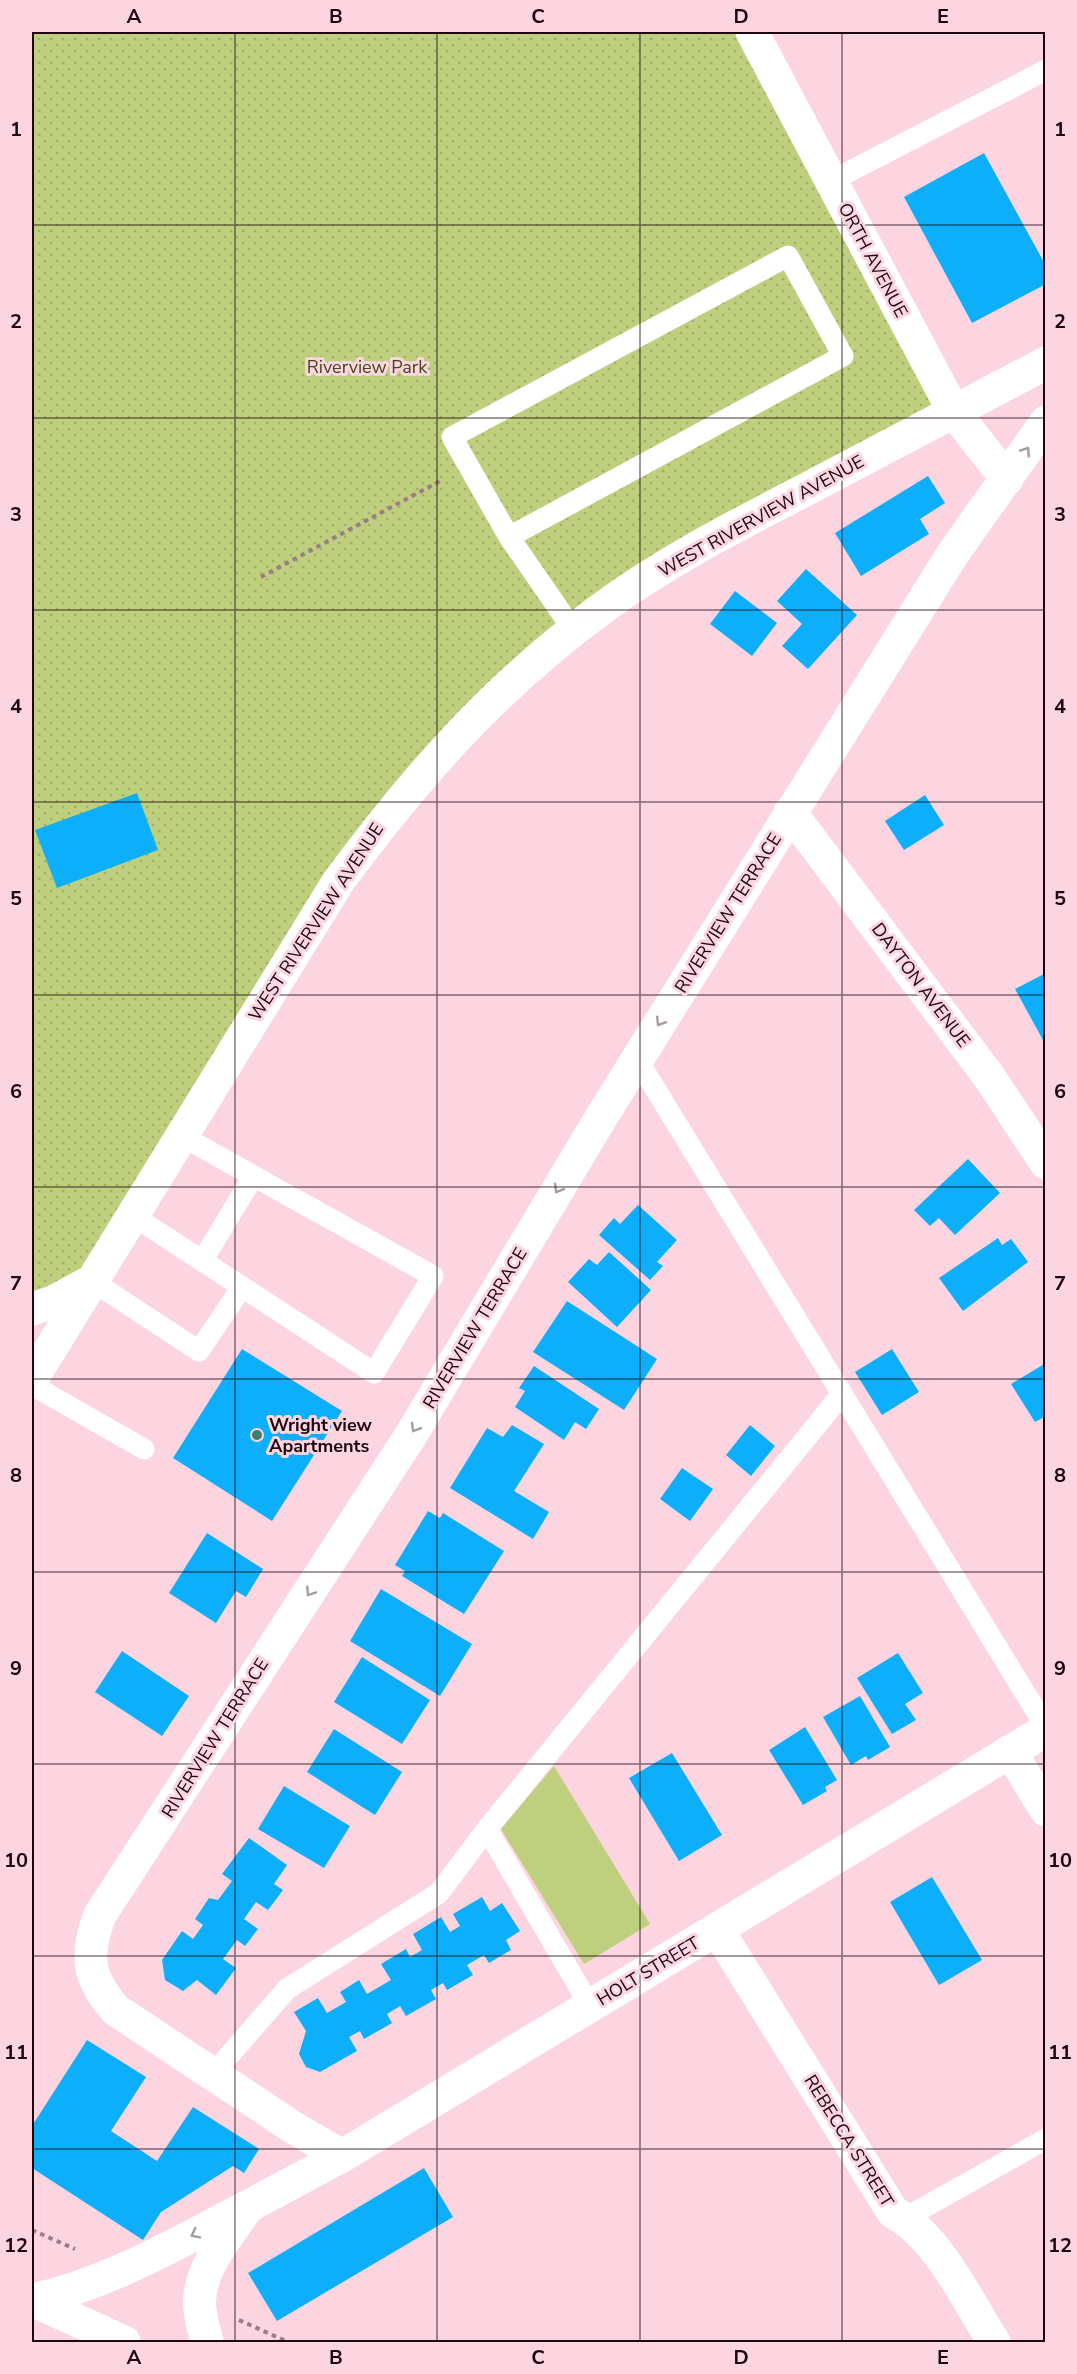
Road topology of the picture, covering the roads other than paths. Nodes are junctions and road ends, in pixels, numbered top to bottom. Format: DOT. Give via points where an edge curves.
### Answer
graph roads {
  1 [pos="752,32"];
  2 [pos="1046,70"];
  3 [pos="831,182"];
  4 [pos="1046,363"];
  5 [pos="954,412"];
  6 [pos="1046,423"];
  7 [pos="1007,479"];
  8 [pos="509,537"];
  9 [pos="574,631"];
  10 [pos="790,812"];
  11 [pos="637,1059"];
  12 [pos="180,1136"];
  13 [pos="1046,1163"];
  14 [pos="253,1177"];
  15 [pos="132,1215"];
  16 [pos="202,1261"];
  17 [pos="92,1281"];
  18 [pos="242,1287"];
  19 [pos="32,1309"];
  20 [pos="32,1379"];
  21 [pos="32,1385"];
  22 [pos="842,1394"];
  23 [pos="144,1449"];
  24 [pos="1046,1729"];
  25 [pos="1010,1751"];
  26 [pos="1046,1810"];
  27 [pos="487,1829"];
  28 [pos="717,1929"];
  29 [pos="590,2006"];
  30 [pos="213,2074"];
  31 [pos="1046,2139"];
  32 [pos="342,2156"];
  33 [pos="247,2207"];
  34 [pos="905,2218"];
  35 [pos="32,2300"];
  36 [pos="124,2343"];
  37 [pos="207,2343"];
  38 [pos="994,2343"];
  1 -- 3 [label="street, ORTH AVENUE"];
  2 -- 3 [label="lane"];
  3 -- 5 [label="street, ORTH AVENUE"];
  4 -- 5 [label="street, WEST RIVERVIEW AVENUE"];
  5 -- 7 [label="street, ORTH AVENUE"];
  5 -- 9 [label="street, WEST RIVERVIEW AVENUE" via="695,548 602,608"];
  7 -- 6 [label="street, RIVERVIEW TERRACE, one-way"];
  7 -- 10 [label="street, RIVERVIEW TERRACE" via="952,555"];
  8 -- 8 [label="lane" via="452,437 788,256 843,356"];
  8 -- 9 [label="lane"];
  9 -- 12 [label="street, WEST RIVERVIEW AVENUE" via="465,726 389,813 338,882"];
  10 -- 11 [label="street, RIVERVIEW TERRACE, one-way"];
  10 -- 13 [label="street, DAYTON AVENUE" via="990,1078"];
  11 -- 22 [label="lane"];
  11 -- 30 [label="street, RIVERVIEW TERRACE, one-way" via="411,1435 100,1915 90,1940 91,1969 102,1994 116,2010"];
  12 -- 14 [label="lane"];
  12 -- 15 [label="street, WEST RIVERVIEW AVENUE"];
  14 -- 16 [label="lane"];
  14 -- 18 [label="lane" via="433,1276 374,1373"];
  15 -- 16 [label="lane"];
  15 -- 17 [label="street, WEST RIVERVIEW AVENUE"];
  16 -- 18 [label="lane"];
  17 -- 18 [label="lane" via="200,1351"];
  17 -- 19 [label="street"];
  17 -- 20 [label="street, WEST RIVERVIEW AVENUE"];
  21 -- 23 [label="lane"];
  22 -- 24 [label="lane"];
  22 -- 27 [label="lane"];
  24 -- 25 [label="street, HOLT STREET"];
  25 -- 26 [label="street"];
  25 -- 28 [label="street, HOLT STREET"];
  27 -- 29 [label="lane"];
  27 -- 30 [label="lane" via="439,1893 287,1989"];
  28 -- 29 [label="street, HOLT STREET"];
  28 -- 34 [label="street, REBECCA STREET" via="893,2212"];
  29 -- 32 [label="street, HOLT STREET"];
  30 -- 32 [label="street, RIVERVIEW TERRACE"];
  31 -- 34 [label="lane"];
  32 -- 33 [label="street, HOLT STREET"];
  33 -- 35 [label="street, HOLT STREET, one-way" via="112,2276 73,2291"];
  33 -- 37 [label="street" via="202,2283 199,2308"];
  34 -- 38 [label="street, REBECCA STREET" via="929,2240"];
  35 -- 36 [label="street"];
}
